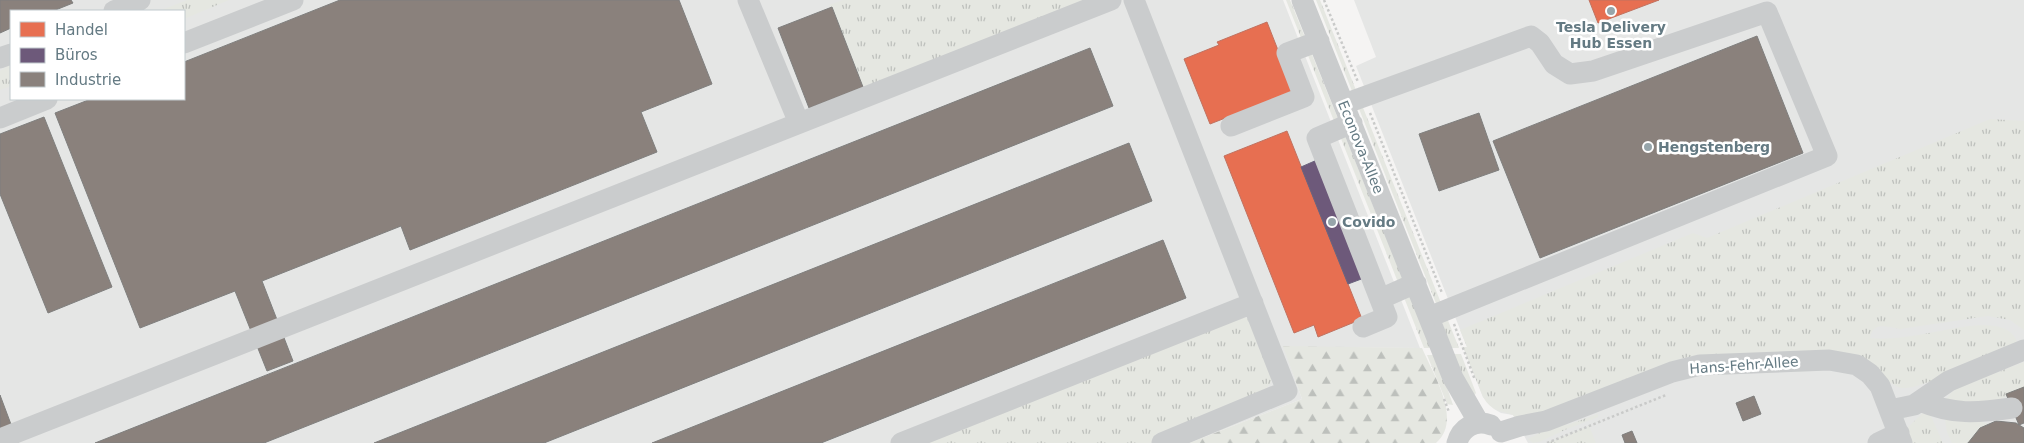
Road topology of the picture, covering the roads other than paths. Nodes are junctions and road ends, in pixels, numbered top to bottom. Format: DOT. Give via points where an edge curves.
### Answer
graph roads {
  1 [pos="140,0"];
  2 [pos="293,0"];
  3 [pos="748,0"];
  4 [pos="1111,0"];
  5 [pos="1134,0"];
  6 [pos="1302,0"];
  7 [pos="116,10"];
  8 [pos="1319,41"];
  9 [pos="185,43"];
  10 [pos="45,100"];
  11 [pos="1353,108"];
  12 [pos="0,118"];
  13 [pos="799,122"];
  14 [pos="1231,126"];
  15 [pos="1416,283"];
  16 [pos="1380,299"];
  17 [pos="1253,303"];
  18 [pos="1439,313"];
  19 [pos="1363,327"];
  20 [pos="2024,350"];
  21 [pos="1920,401"];
  22 [pos="2012,408"];
  23 [pos="1890,410"];
  24 [pos="1467,431"];
  25 [pos="1901,438"];
  26 [pos="0,439"];
  27 [pos="1506,439"];
  28 [pos="901,443"];
  29 [pos="1162,443"];
  30 [pos="1878,443"];
  1 -- 7 [label="street"];
  2 -- 9 [label="street"];
  3 -- 13 [label="street"];
  4 -- 13 [label="street"];
  5 -- 17 [label="street"];
  6 -- 8 [label="street, Econova-Allee"];
  8 -- 11 [label="street, Econova-Allee"];
  8 -- 14 [label="street" via="1286,53 1304,97"];
  10 -- 12 [label="street"];
  11 -- 15 [label="street, Econova-Allee"];
  11 -- 16 [label="street" via="1317,138"];
  11 -- 18 [label="street" via="1531,36 1554,64 1570,74 1593,71 1767,12 1827,156"];
  13 -- 26 [label="street"];
  15 -- 16 [label="street"];
  15 -- 18 [label="street, Econova-Allee"];
  16 -- 19 [label="street" via="1387,318"];
  17 -- 28 [label="street"];
  17 -- 29 [label="street" via="1287,391"];
  18 -- 24 [label="street, Econova-Allee"];
  20 -- 21 [label="street" via="1949,381"];
  21 -- 22 [label="street" via="1945,411"];
  21 -- 23 [label="street"];
  23 -- 25 [label="street, Hans-Fehr-Allee"];
  23 -- 27 [label="street, Hans-Fehr-Allee" via="1880,386 1870,374 1843,361 1700,365 1672,372 1546,421 1525,437"];
  24 -- 27 [label="street" via="1494,426"];
  25 -- 30 [label="street"];
}
